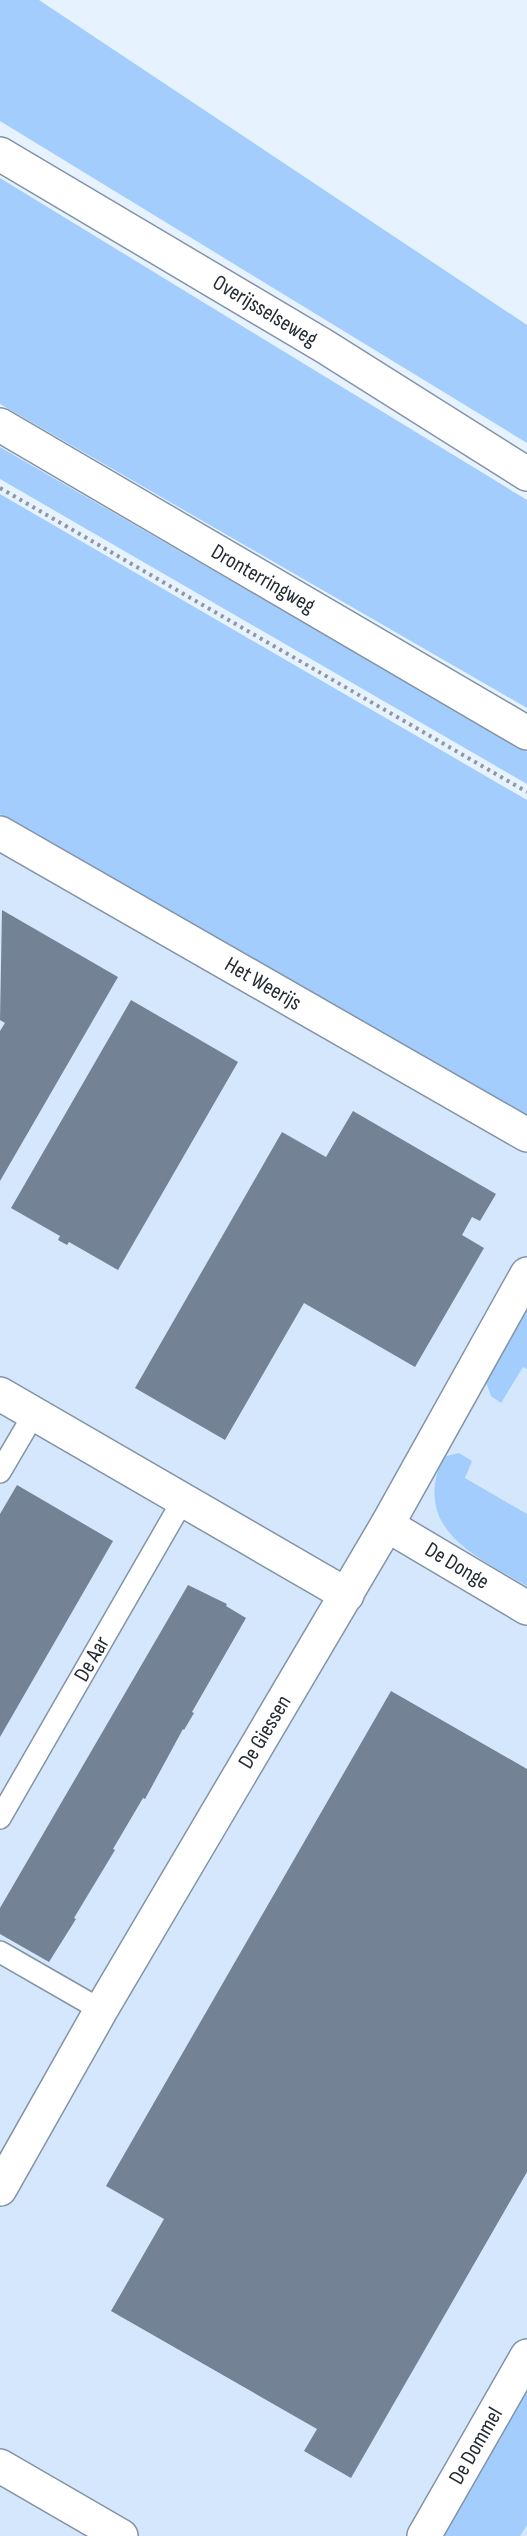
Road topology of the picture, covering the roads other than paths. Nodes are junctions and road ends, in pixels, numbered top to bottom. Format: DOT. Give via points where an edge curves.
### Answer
graph roads {
  1 [pos="0,154"];
  2 [pos="0,425"];
  3 [pos="527,474"];
  4 [pos="527,733"];
  5 [pos="0,833"];
  6 [pos="527,1135"];
  7 [pos="527,1275"];
  8 [pos="0,1394"];
  9 [pos="33,1414"];
  10 [pos="0,1472"];
  11 [pos="183,1500"];
  12 [pos="387,1525"];
  13 [pos="347,1595"];
  14 [pos="527,1608"];
  15 [pos="0,1818"];
  16 [pos="0,1952"];
  17 [pos="100,2010"];
  18 [pos="0,2189"];
  19 [pos="527,2356"];
  20 [pos="4,2477"];
  21 [pos="121,2536"];
  22 [pos="424,2536"];
  1 -- 3 [label="main road, Overijsselseweg" via="324,346"];
  2 -- 4 [label="main road, Dronterringweg"];
  5 -- 6 [label="main road, Het Weerijs"];
  7 -- 12 [label="main road, De Giessen"];
  8 -- 9 [label="main road"];
  9 -- 10 [label="lane"];
  9 -- 11 [label="main road"];
  11 -- 13 [label="main road"];
  11 -- 15 [label="lane, De Aar"];
  12 -- 13 [label="main road, De Giessen"];
  12 -- 14 [label="main road, De Donge"];
  13 -- 17 [label="main road, De Giessen"];
  16 -- 17 [label="lane"];
  17 -- 18 [label="main road, De Giessen"];
  19 -- 22 [label="main road, De Dommel"];
  20 -- 21 [label="main road"];
}
